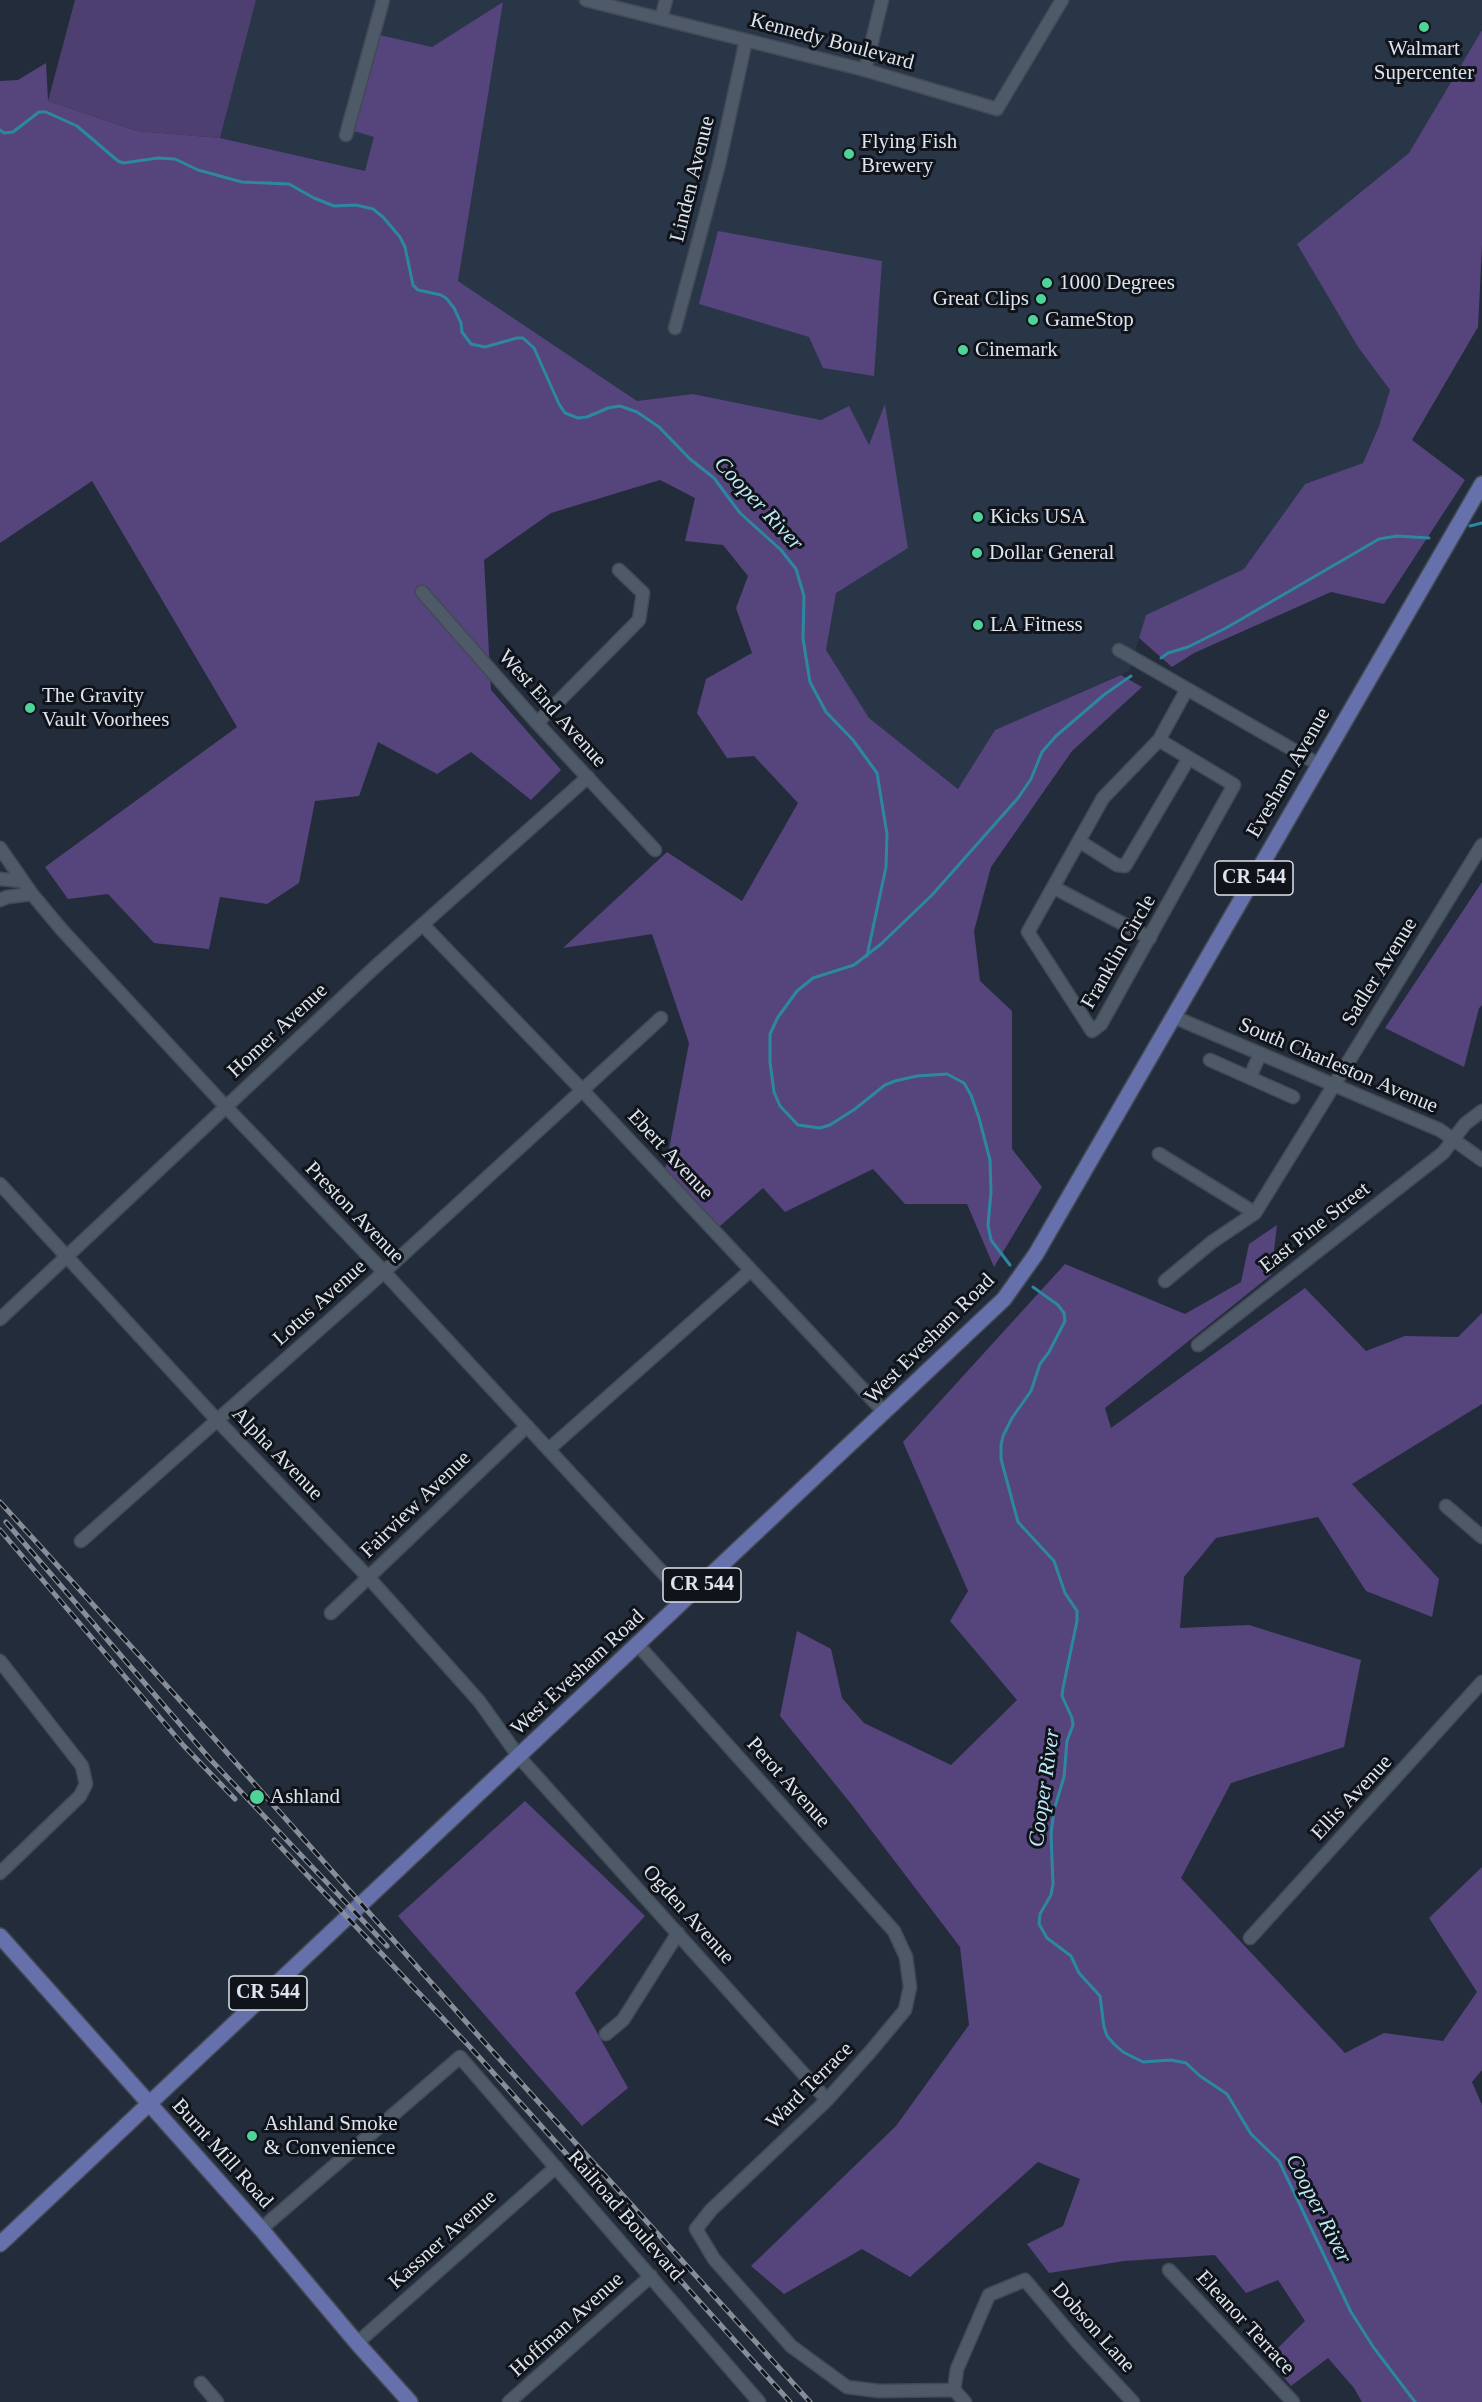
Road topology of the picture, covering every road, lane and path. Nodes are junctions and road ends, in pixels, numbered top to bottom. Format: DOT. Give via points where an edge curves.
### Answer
graph roads {
  1 [pos="383,0"];
  2 [pos="585,0"];
  3 [pos="666,0"];
  4 [pos="882,0"];
  5 [pos="1062,0"];
  6 [pos="661,19"];
  7 [pos="746,40"];
  8 [pos="865,70"];
  9 [pos="346,135"];
  10 [pos="675,328"];
  11 [pos="1480,487"];
  12 [pos="619,570"];
  13 [pos="422,592"];
  14 [pos="1119,650"];
  15 [pos="1187,689"];
  16 [pos="537,723"];
  17 [pos="1159,740"];
  18 [pos="1189,758"];
  19 [pos="1318,764"];
  20 [pos="588,777"];
  21 [pos="1079,841"];
  22 [pos="1482,845"];
  23 [pos="0,848"];
  24 [pos="655,850"];
  25 [pos="0,879"];
  26 [pos="22,881"];
  27 [pos="1053,887"];
  28 [pos="32,894"];
  29 [pos="0,900"];
  30 [pos="423,926"];
  31 [pos="1150,938"];
  32 [pos="1174,1017"];
  33 [pos="661,1018"];
  34 [pos="1260,1054"];
  35 [pos="1210,1059"];
  36 [pos="1250,1077"];
  37 [pos="1333,1085"];
  38 [pos="583,1091"];
  39 [pos="1293,1097"];
  40 [pos="226,1107"];
  41 [pos="1482,1111"];
  42 [pos="1454,1139"];
  43 [pos="1159,1154"];
  44 [pos="1482,1160"];
  45 [pos="0,1184"];
  46 [pos="1255,1213"];
  47 [pos="67,1258"];
  48 [pos="1028,1265"];
  49 [pos="751,1270"];
  50 [pos="384,1272"];
  51 [pos="1165,1281"];
  52 [pos="0,1319"];
  53 [pos="1198,1345"];
  54 [pos="885,1413"];
  55 [pos="217,1420"];
  56 [pos="527,1426"];
  57 [pos="549,1449"];
  58 [pos="1446,1506"];
  59 [pos="1482,1537"];
  60 [pos="81,1542"];
  61 [pos="369,1578"];
  62 [pos="687,1599"];
  63 [pos="332,1613"];
  64 [pos="638,1645"];
  65 [pos="0,1661"];
  66 [pos="1482,1682"];
  67 [pos="519,1757"];
  68 [pos="0,1873"];
  69 [pos="678,1934"];
  70 [pos="0,1936"];
  71 [pos="1250,1938"];
  72 [pos="903,1950"];
  73 [pos="606,2034"];
  74 [pos="827,2100"];
  75 [pos="149,2105"];
  76 [pos="556,2167"];
  77 [pos="261,2229"];
  78 [pos="0,2244"];
  79 [pos="1169,2270"];
  80 [pos="651,2276"];
  81 [pos="357,2343"];
  82 [pos="201,2383"];
  83 [pos="954,2390"];
  84 [pos="217,2402"];
  85 [pos="410,2402"];
  86 [pos="509,2402"];
  87 [pos="759,2402"];
  88 [pos="965,2402"];
  89 [pos="1133,2402"];
  90 [pos="1293,2402"];
  1 -- 9 [label="street"];
  2 -- 6 [label="street, Kennedy Boulevard"];
  3 -- 6 [label="street"];
  4 -- 8 [label="street"];
  5 -- 8 [label="street, Kennedy Boulevard" via="997,109"];
  6 -- 7 [label="street, Kennedy Boulevard"];
  7 -- 8 [label="street, Kennedy Boulevard"];
  7 -- 10 [label="street, Linden Avenue" via="719,164"];
  11 -- 19 [label="main road, Evesham Avenue / CR 544"];
  12 -- 16 [label="street" via="643,592 639,620"];
  13 -- 16 [label="street, West End Avenue"];
  14 -- 15 [label="street"];
  15 -- 17 [label="street, Franklin Circle"];
  15 -- 19 [label="street"];
  16 -- 20 [label="street, West End Avenue"];
  17 -- 18 [label="street, Franklin Circle"];
  17 -- 21 [label="street, Franklin Circle" via="1103,798"];
  18 -- 21 [label="street" via="1125,866"];
  18 -- 31 [label="street, Franklin Circle" via="1234,785"];
  19 -- 32 [label="main road, Evesham Avenue / CR 544"];
  20 -- 24 [label="street, West End Avenue"];
  20 -- 30 [label="street, Homer Avenue"];
  21 -- 27 [label="street, Franklin Circle"];
  22 -- 37 [label="street, Sadler Avenue"];
  23 -- 26 [label="street, Preston Avenue"];
  25 -- 26 [label="street"];
  26 -- 28 [label="street, Preston Avenue"];
  27 -- 31 [label="street"];
  27 -- 31 [label="street, Franklin Circle" via="1028,932 1092,1031 1101,1024"];
  28 -- 29 [label="street"];
  28 -- 40 [label="street, Preston Avenue"];
  30 -- 38 [label="street, Ebert Avenue"];
  30 -- 40 [label="street, Homer Avenue"];
  32 -- 34 [label="street, South Charleston Avenue"];
  32 -- 48 [label="main road, Evesham Avenue / CR 544"];
  33 -- 38 [label="street, Lotus Avenue"];
  34 -- 36 [label="street"];
  34 -- 37 [label="street, South Charleston Avenue"];
  35 -- 36 [label="street"];
  36 -- 39 [label="street"];
  37 -- 42 [label="street, South Charleston Avenue"];
  37 -- 46 [label="street, Sadler Avenue"];
  38 -- 49 [label="street, Ebert Avenue"];
  38 -- 50 [label="street, Lotus Avenue"];
  40 -- 47 [label="street, Homer Avenue"];
  40 -- 50 [label="street, Preston Avenue"];
  41 -- 42 [label="street, East Pine Street"];
  42 -- 44 [label="street, South Charleston Avenue"];
  42 -- 53 [label="street, East Pine Street" via="1443,1153"];
  43 -- 46 [label="street"];
  45 -- 47 [label="street, Alpha Avenue"];
  46 -- 51 [label="street"];
  47 -- 52 [label="street, Homer Avenue"];
  47 -- 55 [label="street, Alpha Avenue"];
  48 -- 54 [label="main road, West Evesham Road / CR 544" via="1004,1299"];
  49 -- 54 [label="street, Ebert Avenue"];
  49 -- 57 [label="street"];
  50 -- 55 [label="street, Lotus Avenue"];
  50 -- 56 [label="street, Preston Avenue"];
  54 -- 62 [label="main road, West Evesham Road / CR 544"];
  55 -- 60 [label="street, Lotus Avenue"];
  55 -- 61 [label="street, Alpha Avenue"];
  56 -- 57 [label="street, Preston Avenue"];
  56 -- 61 [label="street, Fairview Avenue"];
  57 -- 62 [label="street, Preston Avenue"];
  58 -- 59 [label="street"];
  61 -- 63 [label="street, Fairview Avenue"];
  61 -- 67 [label="street, Alpha Avenue" via="479,1701"];
  62 -- 64 [label="main road, West Evesham Road / CR 544"];
  64 -- 67 [label="main road, West Evesham Road / CR 544"];
  64 -- 72 [label="street, Perot Avenue" via="894,1931"];
  65 -- 68 [label="street" via="82,1766 86,1779 80,1796"];
  66 -- 71 [label="street, Ellis Avenue"];
  67 -- 69 [label="street, Ogden Avenue"];
  67 -- 75 [label="main road, West Evesham Road / CR 544"];
  69 -- 73 [label="street" via="623,2020"];
  69 -- 74 [label="street, Ogden Avenue"];
  70 -- 75 [label="main road, Burnt Mill Road"];
  72 -- 74 [label="street, Ward Terrace" via="910,1987 905,2010"];
  74 -- 83 [label="street, Ward Terrace" via="711,2210 696,2229 714,2259 791,2346 847,2387 879,2391"];
  75 -- 77 [label="main road, Burnt Mill Road"];
  75 -- 78 [label="main road, CR 544"];
  76 -- 77 [label="street, Railroad Boulevard" via="460,2057"];
  76 -- 80 [label="street, Railroad Boulevard"];
  76 -- 81 [label="street, Kassner Avenue"];
  77 -- 81 [label="main road, Burnt Mill Road"];
  79 -- 90 [label="street, Eleanor Terrace"];
  80 -- 86 [label="street, Hoffman Avenue"];
  80 -- 87 [label="street, Railroad Boulevard"];
  81 -- 85 [label="main road, Burnt Mill Road"];
  82 -- 84 [label="street"];
  83 -- 88 [label="street"];
  83 -- 89 [label="street, Dobson Lane" via="957,2369 989,2295 1025,2280"];
}
